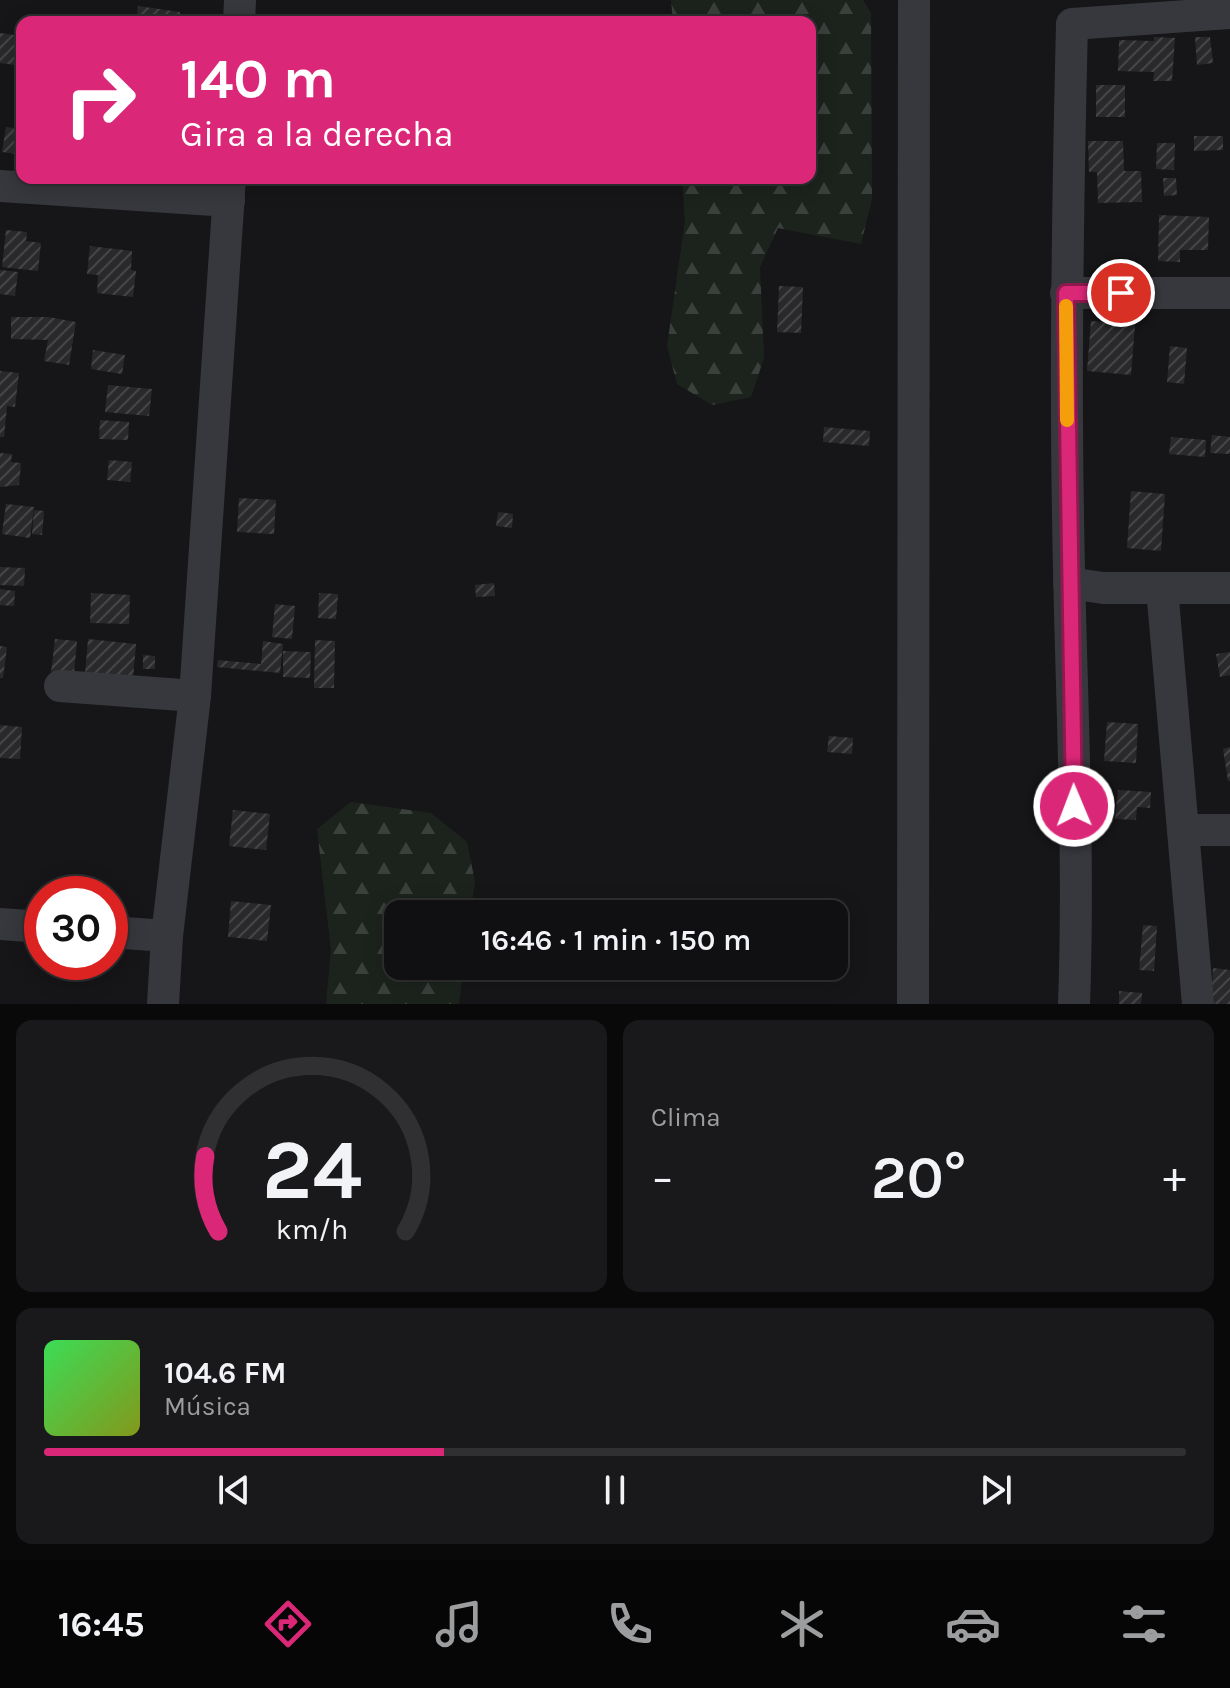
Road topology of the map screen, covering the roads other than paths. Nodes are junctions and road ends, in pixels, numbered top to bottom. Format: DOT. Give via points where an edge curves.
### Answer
graph roads {
  1 [pos="914,0"];
  2 [pos="1071,12"];
  3 [pos="1230,13"];
  4 [pos="0,186"];
  5 [pos="230,189"];
  6 [pos="1066,293"];
  7 [pos="1230,293"];
  8 [pos="1069,583"];
  9 [pos="1162,588"];
  10 [pos="1230,588"];
  11 [pos="60,686"];
  12 [pos="195,696"];
  13 [pos="1183,830"];
  14 [pos="1230,830"];
  15 [pos="0,924"];
  16 [pos="24,926"];
  17 [pos="128,933"];
  18 [pos="167,936"];
  19 [pos="163,1004"];
  20 [pos="913,1004"];
  21 [pos="1074,1004"];
  22 [pos="1198,1004"];
  1 -- 20 [label="street"];
  2 -- 3 [label="street"];
  2 -- 6 [label="street"];
  4 -- 5 [label="street"];
  5 -- 12 [label="street"];
  6 -- 7 [label="street"];
  6 -- 8 [label="street"];
  8 -- 9 [label="street"];
  8 -- 21 [label="street"];
  9 -- 10 [label="street"];
  9 -- 13 [label="street"];
  11 -- 12 [label="street"];
  12 -- 18 [label="street"];
  13 -- 14 [label="street"];
  13 -- 22 [label="street"];
  15 -- 16 [label="street"];
  17 -- 18 [label="street"];
  18 -- 19 [label="street"];
}
